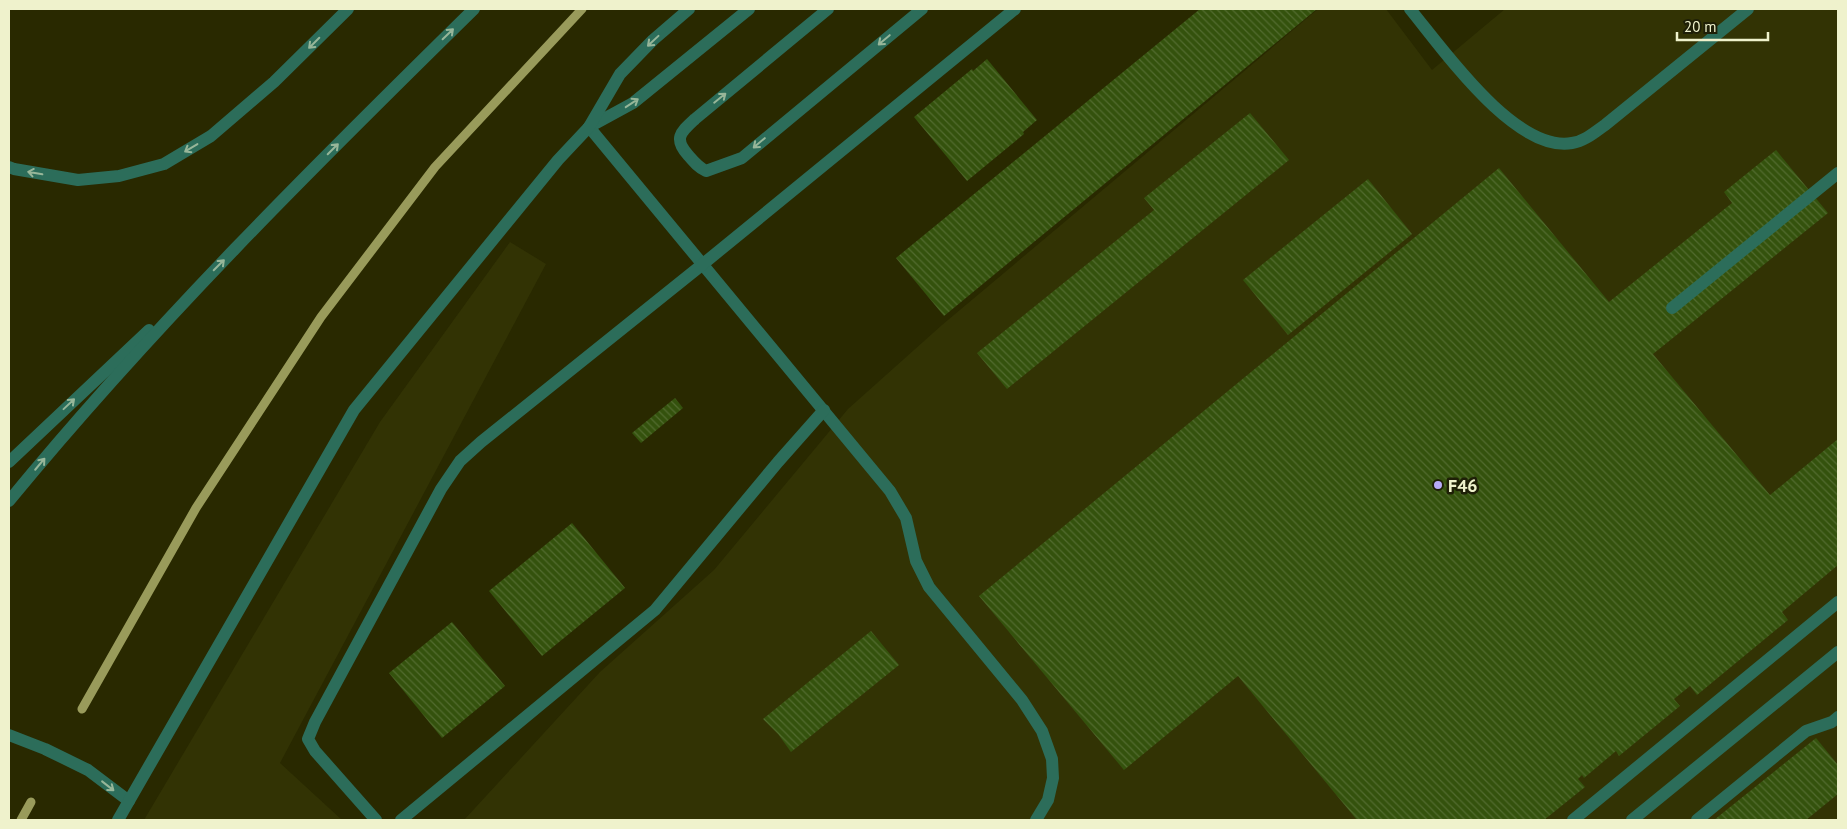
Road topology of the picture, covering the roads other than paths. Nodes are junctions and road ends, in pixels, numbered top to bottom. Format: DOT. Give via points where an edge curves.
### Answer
graph roads {
  1 [pos="348,9"];
  2 [pos="474,9"];
  3 [pos="689,9"];
  4 [pos="749,9"];
  5 [pos="828,9"];
  6 [pos="922,9"];
  7 [pos="1015,9"];
  8 [pos="1410,9"];
  9 [pos="1748,9"];
  10 [pos="589,127"];
  11 [pos="9,167"];
  12 [pos="1838,173"];
  13 [pos="703,264"];
  14 [pos="205,278"];
  15 [pos="1672,308"];
  16 [pos="824,410"];
  17 [pos="9,462"];
  18 [pos="9,501"];
  19 [pos="1838,602"];
  20 [pos="1838,652"];
  21 [pos="1838,717"];
  22 [pos="9,735"];
  23 [pos="129,801"];
  24 [pos="118,820"];
  25 [pos="376,820"];
  26 [pos="402,820"];
  27 [pos="1036,820"];
  28 [pos="1573,820"];
  29 [pos="1632,820"];
  30 [pos="1697,820"];
  1 -- 11 [label="lane, one-way" via="274,82 211,136 164,164 119,176 78,180"];
  14 -- 2 [label="lane, one-way"];
  3 -- 10 [label="lane, one-way" via="652,40 620,74"];
  10 -- 4 [label="lane, one-way" via="633,103"];
  6 -- 5 [label="lane, one-way" via="742,158 706,171 698,168 681,147 682,131"];
  7 -- 13 [label="lane"];
  8 -- 9 [label="lane" via="1498,111 1539,139 1561,144 1583,140 1605,125"];
  10 -- 13 [label="lane"];
  10 -- 23 [label="lane" via="558,160 354,410"];
  12 -- 15 [label="lane"];
  13 -- 16 [label="lane"];
  13 -- 25 [label="lane" via="481,442 460,461 441,489 308,739"];
  17 -- 14 [label="lane, one-way"];
  18 -- 14 [label="lane, one-way"];
  16 -- 26 [label="lane" via="655,610"];
  16 -- 27 [label="lane" via="898,504 906,518 916,561 930,587 1022,700 1042,731 1052,759 1053,778 1048,800"];
  19 -- 28 [label="lane"];
  20 -- 29 [label="lane"];
  21 -- 30 [label="lane" via="1806,731"];
  22 -- 23 [label="lane, one-way" via="88,770"];
  23 -- 24 [label="lane"];
}
